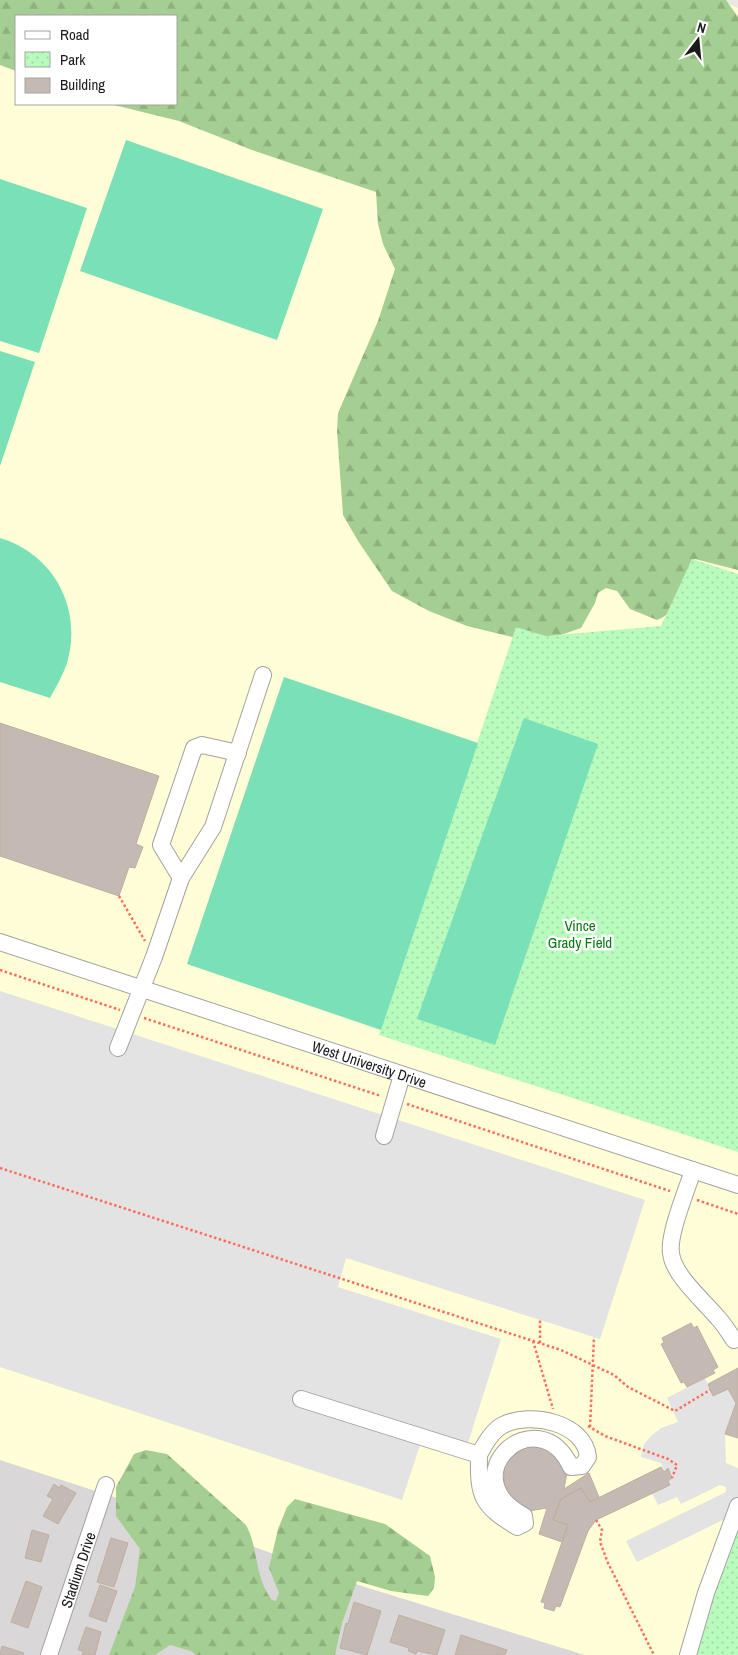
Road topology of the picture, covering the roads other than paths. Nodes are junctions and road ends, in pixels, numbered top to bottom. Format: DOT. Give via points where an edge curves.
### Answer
graph roads {
  1 [pos="263,675"];
  2 [pos="238,753"];
  3 [pos="181,878"];
  4 [pos="0,942"];
  5 [pos="141,990"];
  6 [pos="118,1048"];
  7 [pos="402,1075"];
  8 [pos="384,1136"];
  9 [pos="693,1170"];
  10 [pos="738,1185"];
  11 [pos="736,1335"];
  12 [pos="301,1399"];
  13 [pos="479,1455"];
  14 [pos="106,1485"];
  15 [pos="738,1506"];
  16 [pos="49,1655"];
  17 [pos="688,1655"];
  1 -- 2 [label="street"];
  2 -- 3 [label="street" via="213,827"];
  2 -- 3 [label="street" via="202,745 194,748 161,845"];
  3 -- 5 [label="street"];
  4 -- 5 [label="street, West University Drive"];
  5 -- 6 [label="street"];
  5 -- 7 [label="street, West University Drive"];
  7 -- 8 [label="street"];
  7 -- 9 [label="street, West University Drive"];
  9 -- 10 [label="street, West University Drive"];
  9 -- 11 [label="street" via="670,1253 692,1290"];
  12 -- 13 [label="street"];
  13 -- 13 [label="street" via="483,1498 495,1513 517,1527 525,1523 524,1516 496,1491 495,1466 502,1452 516,1442 531,1438 546,1440 556,1446 571,1467 582,1466 588,1458 587,1448 570,1430 550,1421 531,1418 501,1426"];
  14 -- 16 [label="street, Stadium Drive"];
  15 -- 17 [label="street" via="706,1593"];
}
